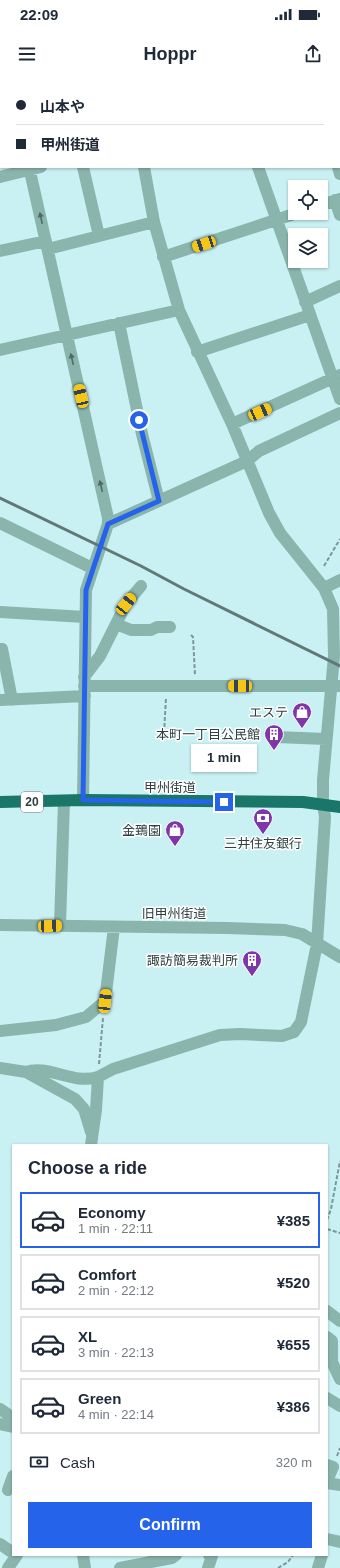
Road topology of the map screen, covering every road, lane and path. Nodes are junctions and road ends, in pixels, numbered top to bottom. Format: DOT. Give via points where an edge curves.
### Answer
graph roads {
  1 [pos="34,168"];
  2 [pos="83,168"];
  3 [pos="144,168"];
  4 [pos="258,168"];
  5 [pos="0,177"];
  6 [pos="337,200"];
  7 [pos="340,215"];
  8 [pos="288,216"];
  9 [pos="277,220"];
  10 [pos="154,222"];
  11 [pos="99,236"];
  12 [pos="47,245"];
  13 [pos="0,251"];
  14 [pos="163,257"];
  15 [pos="340,286"];
  16 [pos="305,302"];
  17 [pos="178,310"];
  18 [pos="310,315"];
  19 [pos="119,323"];
  20 [pos="67,335"];
  21 [pos="0,350"];
  22 [pos="197,352"];
  23 [pos="336,376"];
  24 [pos="340,399"];
  25 [pos="340,413"];
  26 [pos="232,424"];
  27 [pos="247,461"];
  28 [pos="159,501"];
  29 [pos="0,523"];
  30 [pos="108,524"];
  31 [pos="340,539"];
  32 [pos="324,566"];
  33 [pos="92,568"];
  34 [pos="340,580"];
  35 [pos="140,586"];
  36 [pos="324,588"];
  37 [pos="0,612"];
  38 [pos="85,617"];
  39 [pos="116,624"];
  40 [pos="170,627"];
  41 [pos="191,635"];
  42 [pos="0,649"];
  43 [pos="84,659"];
  44 [pos="98,660"];
  45 [pos="84,686"];
  46 [pos="166,686"];
  47 [pos="195,686"];
  48 [pos="336,686"];
  49 [pos="6,700"];
  50 [pos="164,732"];
  51 [pos="276,737"];
  52 [pos="326,739"];
  53 [pos="83,800"];
  54 [pos="64,801"];
  55 [pos="0,802"];
  56 [pos="323,804"];
  57 [pos="340,807"];
  58 [pos="0,925"];
  59 [pos="60,925"];
  60 [pos="114,927"];
  61 [pos="317,944"];
  62 [pos="340,957"];
  63 [pos="105,1001"];
  64 [pos="0,1031"];
  65 [pos="0,1068"];
  66 [pos="26,1072"];
  67 [pos="98,1078"];
  68 [pos="91,1139"];
  69 [pos="340,1162"];
  70 [pos="328,1217"];
  71 [pos="328,1228"];
  72 [pos="340,1233"];
  73 [pos="328,1312"];
  74 [pos="340,1321"];
  75 [pos="328,1338"];
  76 [pos="340,1379"];
  77 [pos="328,1399"];
  78 [pos="328,1406"];
  79 [pos="340,1406"];
  80 [pos="0,1409"];
  81 [pos="340,1411"];
  82 [pos="6,1426"];
  83 [pos="328,1465"];
  84 [pos="12,1478"];
  85 [pos="328,1479"];
  86 [pos="328,1482"];
  87 [pos="340,1485"];
  88 [pos="7,1491"];
  89 [pos="328,1539"];
  90 [pos="340,1542"];
  91 [pos="0,1544"];
  92 [pos="12,1552"];
  93 [pos="16,1556"];
  94 [pos="83,1556"];
  95 [pos="212,1556"];
  96 [pos="292,1556"];
  97 [pos="322,1556"];
  98 [pos="173,1560"];
  99 [pos="8,1568"];
  100 [pos="86,1568"];
  101 [pos="120,1568"];
  102 [pos="208,1568"];
  103 [pos="278,1568"];
  104 [pos="318,1568"];
  1 -- 5 [label="street"];
  12 -- 1 [label="street, one-way"];
  2 -- 11 [label="street"];
  3 -- 10 [label="street"];
  4 -- 9 [label="street"];
  6 -- 7 [label="street"];
  8 -- 9 [label="street"];
  9 -- 14 [label="street"];
  9 -- 16 [label="street"];
  10 -- 11 [label="street"];
  10 -- 14 [label="street"];
  11 -- 12 [label="street"];
  12 -- 13 [label="street"];
  12 -- 20 [label="street"];
  14 -- 17 [label="street"];
  15 -- 16 [label="street"];
  16 -- 18 [label="street"];
  17 -- 19 [label="street"];
  17 -- 22 [label="street"];
  18 -- 22 [label="street"];
  18 -- 23 [label="street"];
  19 -- 20 [label="street"];
  19 -- 28 [label="street"];
  20 -- 21 [label="street"];
  30 -- 20 [label="street, one-way"];
  22 -- 26 [label="street"];
  23 -- 24 [label="street"];
  23 -- 26 [label="street"];
  25 -- 27 [label="street" via="259,451"];
  26 -- 27 [label="street"];
  27 -- 28 [label="street"];
  27 -- 36 [label="street" via="280,533"];
  28 -- 30 [label="street"];
  29 -- 33 [label="street"];
  30 -- 33 [label="street"];
  31 -- 32 [label="path"];
  33 -- 38 [label="street" via="86,590"];
  34 -- 36 [label="street"];
  35 -- 39 [label="street" via="126,604"];
  36 -- 48 [label="street" via="332,609"];
  37 -- 38 [label="street"];
  38 -- 43 [label="street"];
  39 -- 40 [label="street" via="131,630"];
  39 -- 44 [label="street"];
  41 -- 47 [label="path"];
  42 -- 49 [label="street"];
  43 -- 44 [label="street"];
  43 -- 45 [label="street"];
  44 -- 45 [label="street"];
  45 -- 46 [label="street"];
  45 -- 49 [label="street"];
  45 -- 53 [label="street"];
  46 -- 47 [label="street"];
  46 -- 50 [label="path"];
  47 -- 48 [label="street"];
  48 -- 52 [label="street"];
  51 -- 52 [label="street"];
  52 -- 56 [label="street"];
  53 -- 54 [label="highway, 甲州街道 / 20"];
  53 -- 56 [label="highway, 甲州街道 / 20"];
  54 -- 55 [label="highway, 甲州街道 / 20"];
  54 -- 59 [label="street"];
  56 -- 57 [label="highway, 甲州街道 / 20"];
  56 -- 61 [label="street" via="325,818"];
  58 -- 59 [label="street, 旧甲州街道"];
  59 -- 60 [label="street, 旧甲州街道"];
  60 -- 61 [label="street, 旧甲州街道" via="285,930 302,934"];
  60 -- 63 [label="street"];
  61 -- 62 [label="street, 旧甲州街道"];
  61 -- 67 [label="street" via="301,1022 294,1032 282,1036 220,1035 133,1063"];
  63 -- 64 [label="street" via="86,1017 56,1025"];
  63 -- 67 [label="path"];
  65 -- 66 [label="street"];
  66 -- 67 [label="street" via="40,1070 75,1079"];
  66 -- 68 [label="street" via="75,1099 84,1109"];
  67 -- 68 [label="street"];
  69 -- 70 [label="path"];
  71 -- 72 [label="path"];
  73 -- 74 [label="street"];
  75 -- 76 [label="street" via="332,1341 332,1362"];
  77 -- 79 [label="street"];
  78 -- 81 [label="street"];
  80 -- 82 [label="street"];
  83 -- 85 [label="street" via="333,1466"];
  84 -- 88 [label="street"];
  86 -- 87 [label="street"];
  89 -- 90 [label="street"];
  91 -- 92 [label="street"];
  93 -- 99 [label="street"];
  94 -- 100 [label="street"];
  95 -- 102 [label="street"];
  96 -- 103 [label="path"];
  97 -- 104 [label="street"];
  98 -- 101 [label="street"];
}
